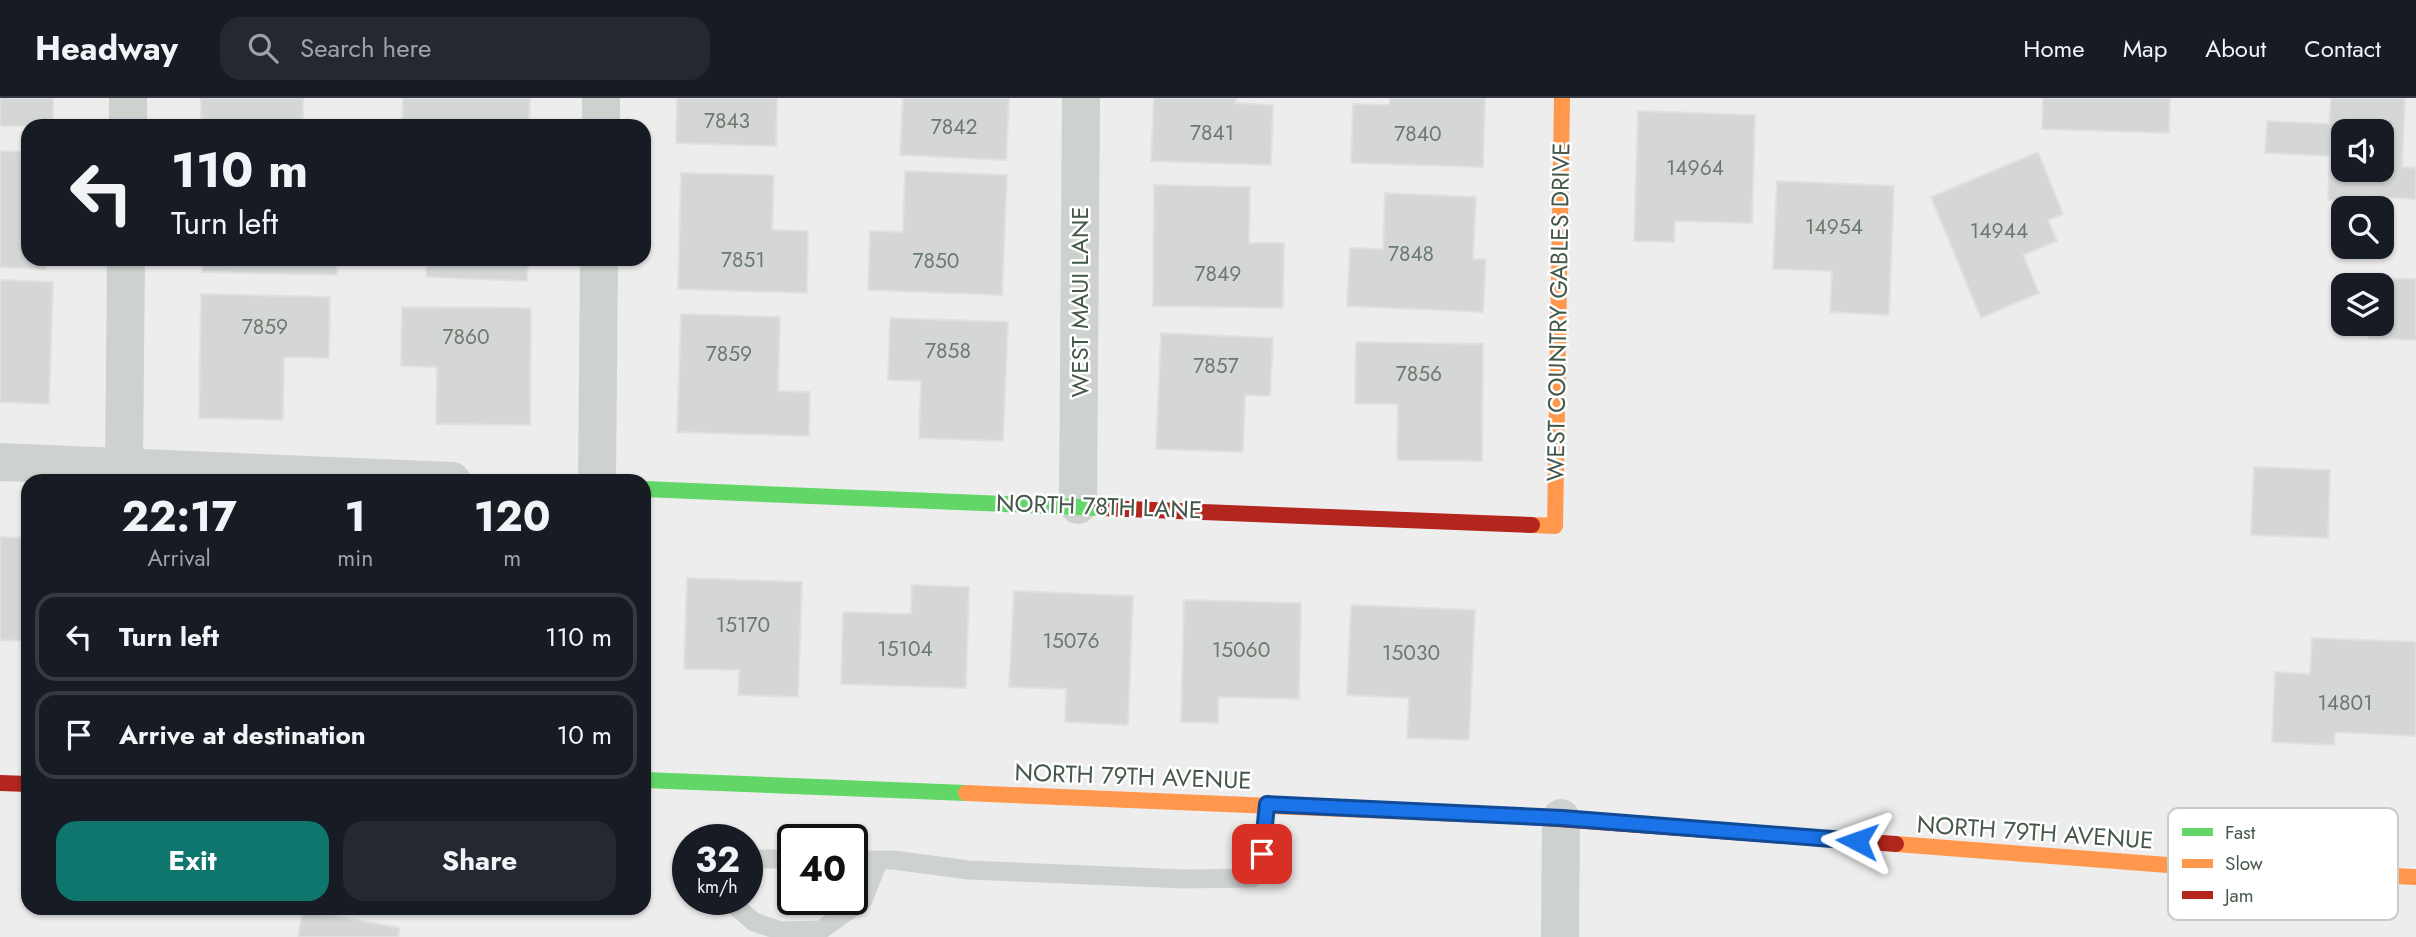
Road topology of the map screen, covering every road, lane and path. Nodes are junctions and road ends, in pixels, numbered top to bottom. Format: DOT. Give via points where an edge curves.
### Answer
graph roads {
  1 [pos="128,98"];
  2 [pos="601,98"];
  3 [pos="1081,98"];
  4 [pos="1562,98"];
  5 [pos="128,119"];
  6 [pos="601,119"];
  7 [pos="126,266"];
  8 [pos="599,266"];
  9 [pos="0,462"];
  10 [pos="124,469"];
  11 [pos="261,474"];
  12 [pos="597,474"];
  13 [pos="651,489"];
  14 [pos="1078,505"];
  15 [pos="1555,526"];
  16 [pos="651,780"];
  17 [pos="0,783"];
  18 [pos="21,784"];
  19 [pos="1267,804"];
  20 [pos="1562,818"];
  21 [pos="868,860"];
  22 [pos="879,860"];
  23 [pos="2168,865"];
  24 [pos="2398,876"];
  25 [pos="2416,877"];
  26 [pos="746,915"];
  27 [pos="1560,937"];
  1 -- 5 [label="street"];
  2 -- 6 [label="street"];
  3 -- 14 [label="street, WEST MAUI LANE"];
  4 -- 15 [label="street, WEST COUNTRY GABLES DRIVE"];
  7 -- 10 [label="street"];
  8 -- 12 [label="street"];
  9 -- 10 [label="street"];
  10 -- 11 [label="street"];
  13 -- 14 [label="street, NORTH 78TH LANE"];
  14 -- 15 [label="street, NORTH 78TH LANE"];
  16 -- 19 [label="street, NORTH 79TH AVENUE"];
  17 -- 18 [label="street"];
  19 -- 20 [label="street, NORTH 79TH AVENUE"];
  19 -- 22 [label="lane" via="1262,854 1252,878 969,870"];
  20 -- 23 [label="street, NORTH 79TH AVENUE"];
  20 -- 27 [label="street"];
  21 -- 22 [label="lane"];
  22 -- 26 [label="lane" via="863,900 821,930 781,931"];
  24 -- 25 [label="street, NORTH 79TH AVENUE"];
}
